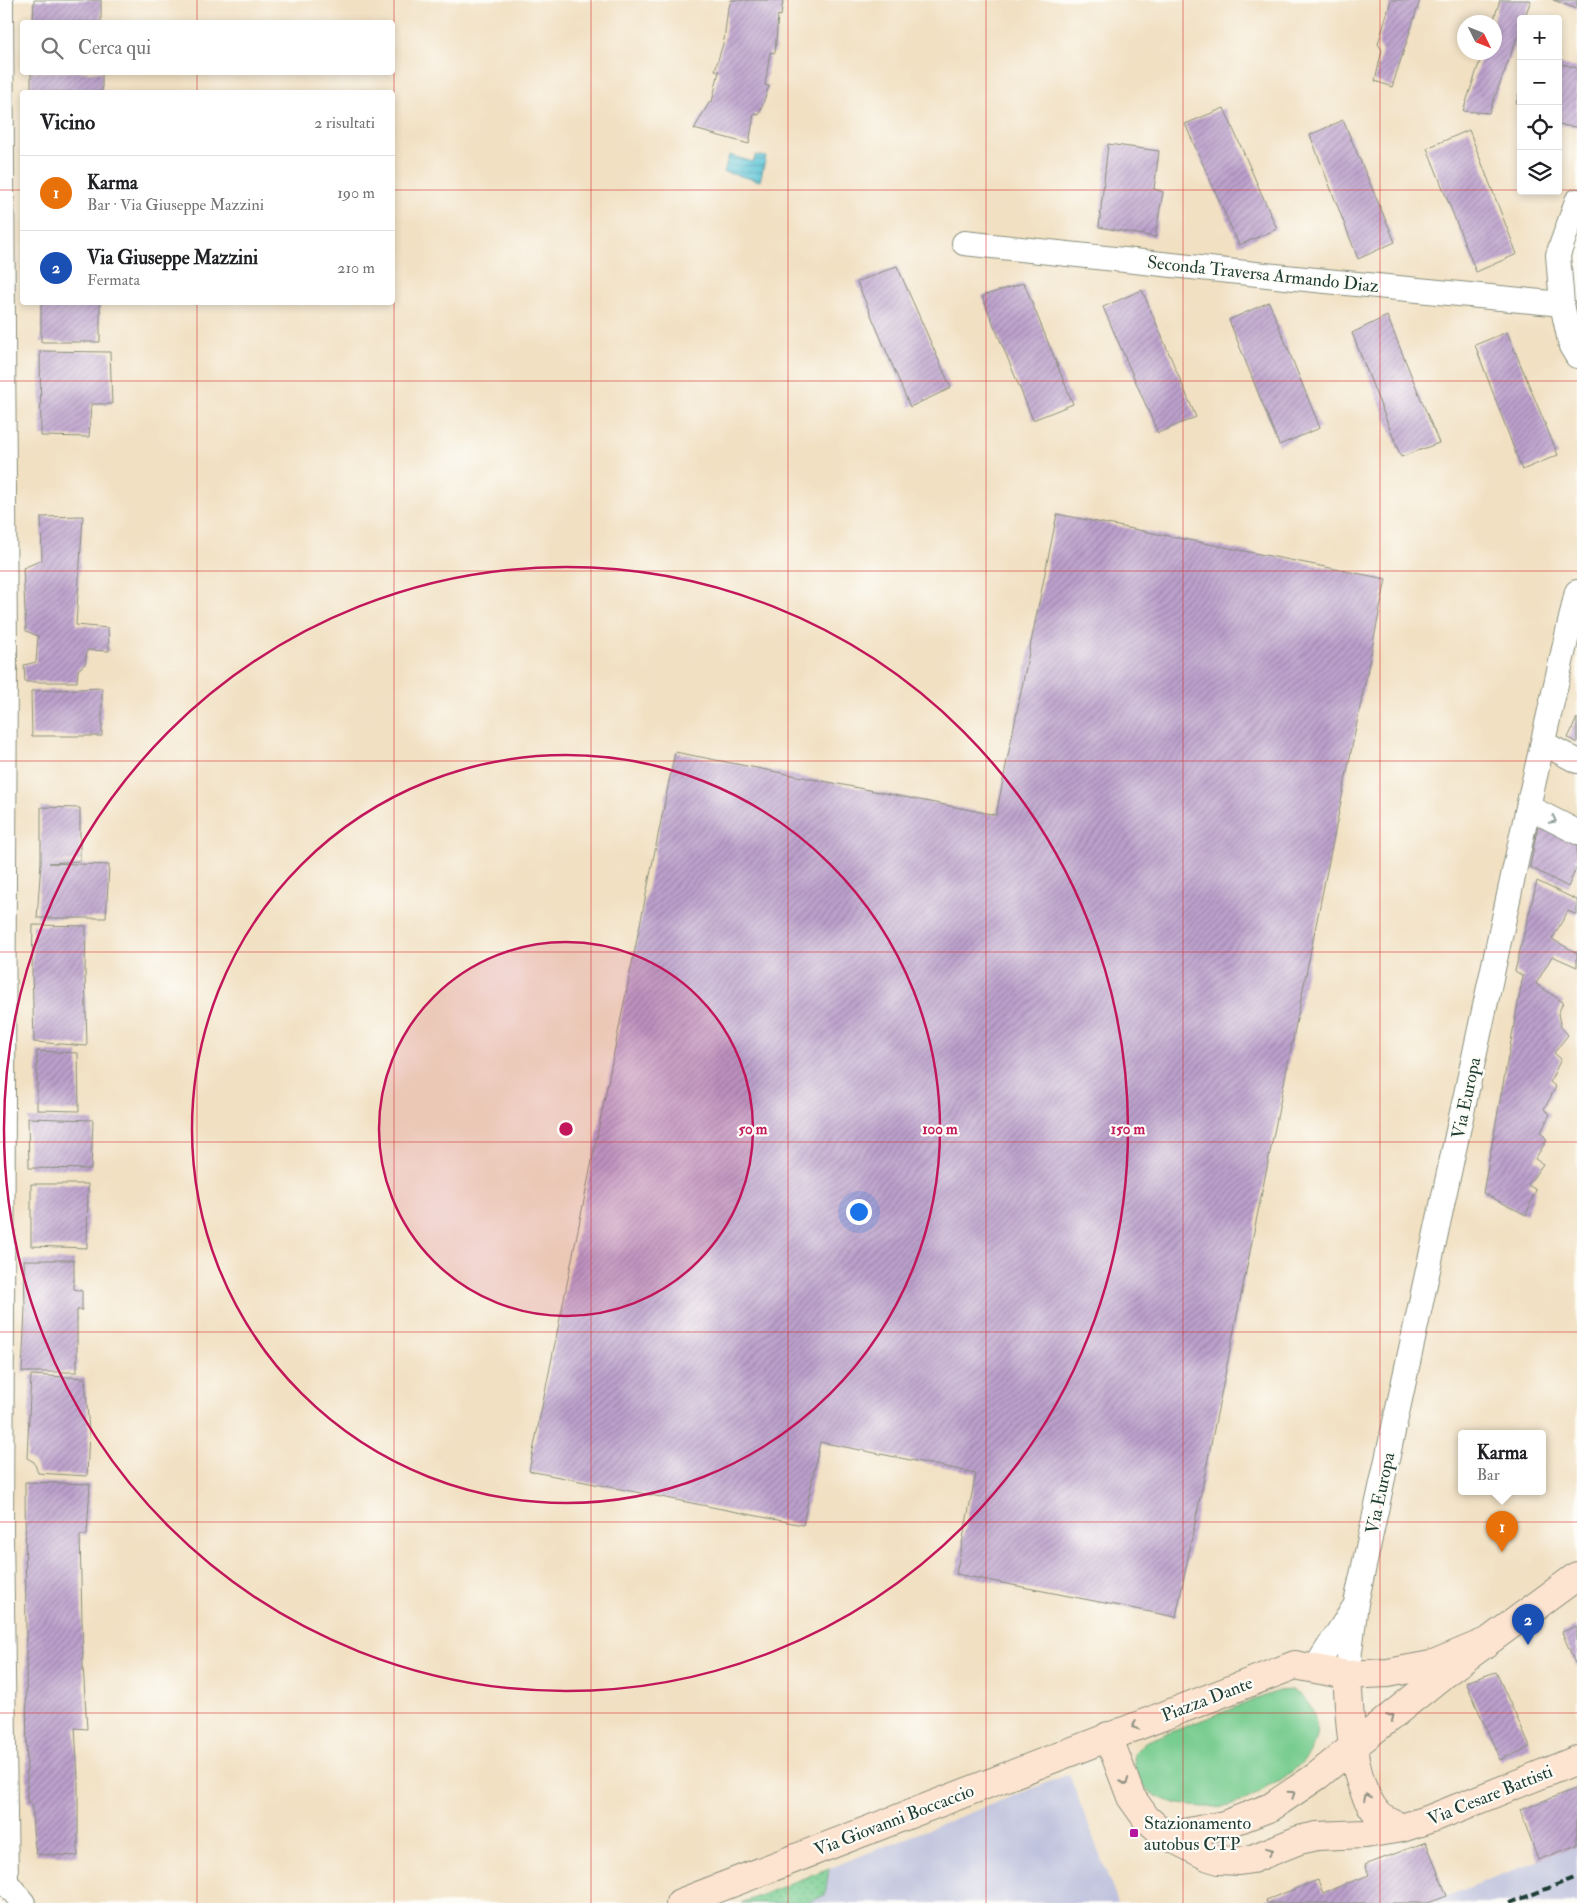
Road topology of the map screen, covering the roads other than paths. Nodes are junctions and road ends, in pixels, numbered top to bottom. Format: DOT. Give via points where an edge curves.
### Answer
graph roads {
  1 [pos="1,0"];
  2 [pos="1576,205"];
  3 [pos="964,243"];
  4 [pos="1562,304"];
  5 [pos="1577,356"];
  6 [pos="1577,592"];
  7 [pos="1543,743"];
  8 [pos="1577,761"];
  9 [pos="1528,807"];
  10 [pos="1577,832"];
  11 [pos="2,972"];
  12 [pos="1,1411"];
  13 [pos="1,1533"];
  14 [pos="1577,1576"];
  15 [pos="1356,1603"];
  16 [pos="1486,1642"];
  17 [pos="1315,1668"];
  18 [pos="1347,1675"];
  19 [pos="1108,1736"];
  20 [pos="1354,1748"];
  21 [pos="1577,1760"];
  22 [pos="1402,1828"];
  23 [pos="1164,1834"];
  24 [pos="23,1903"];
  25 [pos="680,1903"];
  1 -- 11 [label="street" via="5,645"];
  2 -- 4 [label="street" via="1558,255"];
  3 -- 4 [label="street, Seconda Traversa Armando Diaz"];
  4 -- 5 [label="street" via="1571,346"];
  6 -- 7 [label="street, Via Europa"];
  7 -- 8 [label="street"];
  7 -- 9 [label="street, Via Europa"];
  9 -- 10 [label="street, one-way"];
  9 -- 15 [label="street, Via Europa"];
  11 -- 12 [label="street"];
  12 -- 13 [label="street"];
  13 -- 24 [label="street" via="6,1882"];
  14 -- 16 [label="street"];
  15 -- 17 [label="street, Via Europa"];
  15 -- 18 [label="street, Via Europa"];
  16 -- 18 [label="street, Piazza Dante" via="1431,1665 1388,1673"];
  20 -- 16 [label="street, one-way"];
  17 -- 18 [label="street, Piazza Dante"];
  17 -- 19 [label="street, Piazza Dante, one-way" via="1295,1665"];
  18 -- 20 [label="street"];
  19 -- 23 [label="street, one-way" via="1131,1797 1146,1818"];
  19 -- 25 [label="street, Via Giovanni Boccaccio"];
  22 -- 20 [label="street, one-way" via="1372,1807 1361,1783"];
  23 -- 20 [label="street, one-way" via="1224,1825 1271,1807"];
  21 -- 22 [label="street, Via Cesare Battisti"];
  23 -- 22 [label="street, one-way" via="1209,1857 1238,1861 1317,1836 1365,1834"];
}
